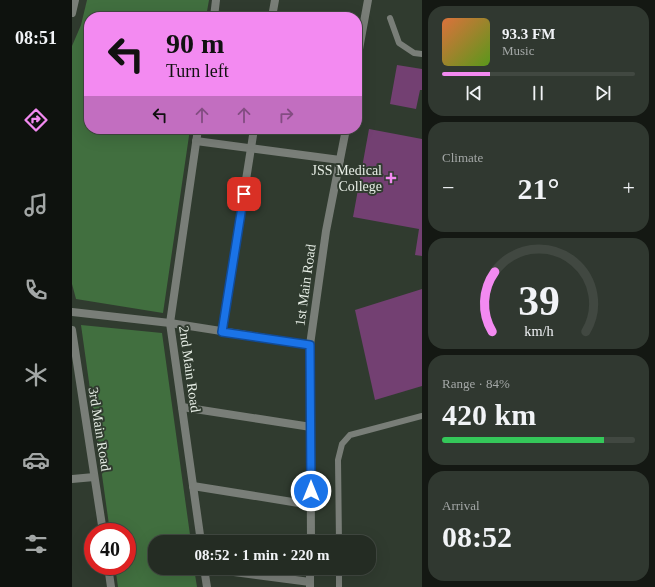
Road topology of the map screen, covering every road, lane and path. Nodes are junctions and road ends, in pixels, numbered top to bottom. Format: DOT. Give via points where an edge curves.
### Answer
graph roads {
  1 [pos="75,0"];
  2 [pos="216,0"];
  3 [pos="275,0"];
  4 [pos="368,0"];
  5 [pos="215,12"];
  6 [pos="273,12"];
  7 [pos="72,13"];
  8 [pos="390,18"];
  9 [pos="362,33"];
  10 [pos="422,54"];
  11 [pos="197,134"];
  12 [pos="253,134"];
  13 [pos="345,134"];
  14 [pos="196,141"];
  15 [pos="251,148"];
  16 [pos="340,160"];
  17 [pos="72,312"];
  18 [pos="170,323"];
  19 [pos="72,330"];
  20 [pos="222,332"];
  21 [pos="310,345"];
  22 [pos="182,407"];
  23 [pos="422,416"];
  24 [pos="311,427"];
  25 [pos="94,477"];
  26 [pos="72,479"];
  27 [pos="193,486"];
  28 [pos="311,505"];
  29 [pos="102,523"];
  30 [pos="200,535"];
  31 [pos="311,535"];
  32 [pos="338,535"];
  33 [pos="109,575"];
  34 [pos="205,575"];
  35 [pos="248,575"];
  36 [pos="339,575"];
  37 [pos="310,585"];
  38 [pos="111,587"];
  39 [pos="207,587"];
  40 [pos="339,587"];
  1 -- 7 [label="street"];
  2 -- 5 [label="street"];
  3 -- 6 [label="street"];
  4 -- 9 [label="street"];
  8 -- 10 [label="lane" via="400,43 414,53"];
  11 -- 14 [label="street, 2nd Main Road"];
  12 -- 15 [label="street"];
  13 -- 16 [label="street, 1st Main Road"];
  14 -- 15 [label="street"];
  14 -- 18 [label="street, 2nd Main Road"];
  15 -- 16 [label="street"];
  15 -- 20 [label="street"];
  16 -- 21 [label="street, 1st Main Road" via="326,231"];
  17 -- 18 [label="street"];
  18 -- 20 [label="street"];
  18 -- 22 [label="street, 2nd Main Road"];
  19 -- 25 [label="street, 3rd Main Road"];
  20 -- 21 [label="street"];
  21 -- 24 [label="street, 1st Main Road"];
  22 -- 24 [label="street"];
  22 -- 27 [label="street, 2nd Main Road"];
  23 -- 32 [label="lane" via="350,435 342,444 338,460"];
  24 -- 28 [label="street, 1st Main Road"];
  25 -- 26 [label="street"];
  25 -- 29 [label="street, 3rd Main Road"];
  27 -- 28 [label="street"];
  27 -- 30 [label="street, 2nd Main Road"];
  28 -- 31 [label="street, 1st Main Road"];
  33 -- 38 [label="street"];
  34 -- 39 [label="street"];
  35 -- 37 [label="street"];
  36 -- 40 [label="lane"];
}
